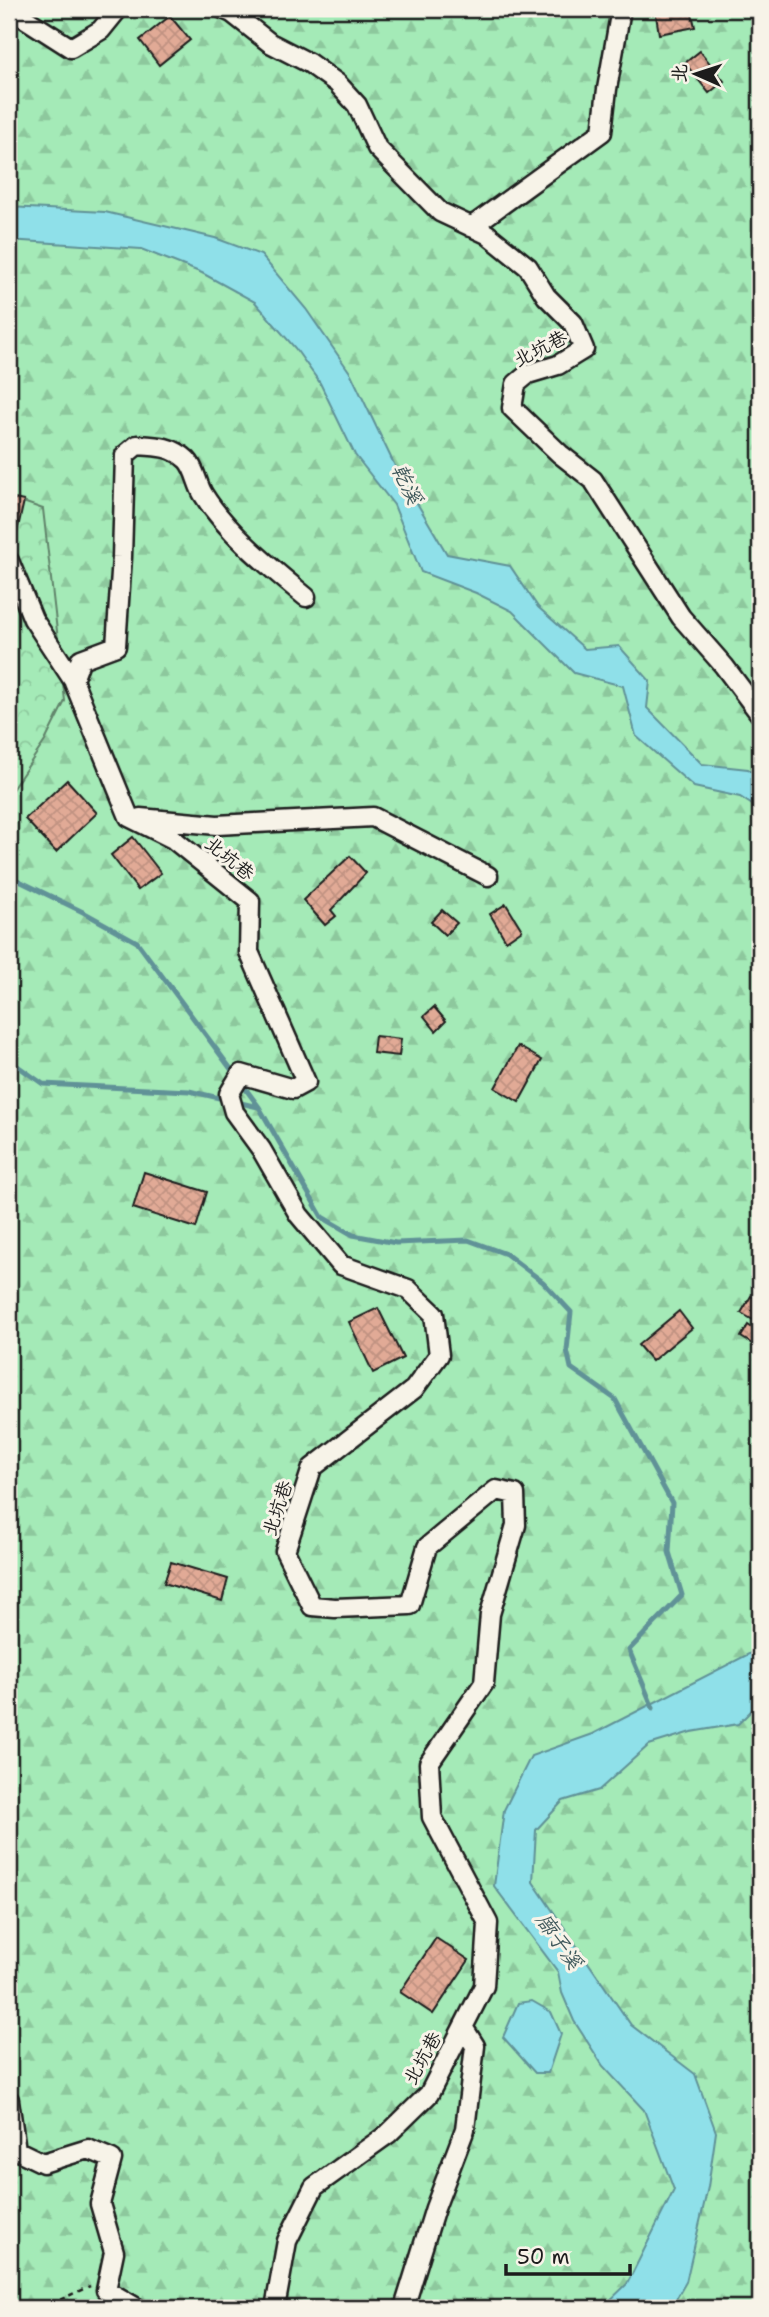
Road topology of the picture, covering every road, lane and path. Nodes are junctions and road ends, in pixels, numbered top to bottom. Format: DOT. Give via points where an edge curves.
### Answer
graph roads {
  1 [pos="15,9"];
  2 [pos="118,9"];
  3 [pos="223,9"];
  4 [pos="621,9"];
  5 [pos="471,227"];
  6 [pos="9,561"];
  7 [pos="306,597"];
  8 [pos="73,680"];
  9 [pos="760,714"];
  10 [pos="130,817"];
  11 [pos="488,876"];
  12 [pos="463,2027"];
  13 [pos="9,2100"];
  14 [pos="109,2278"];
  15 [pos="42,2308"];
  16 [pos="137,2308"];
  17 [pos="275,2308"];
  18 [pos="404,2308"];
  1 -- 2 [label="street" via="71,48 101,30"];
  3 -- 5 [label="street, 北坑巷" via="337,83 357,105 377,148 440,212"];
  4 -- 5 [label="street" via="603,132"];
  5 -- 9 [label="street, 北坑巷" via="528,267 546,296 573,323 584,349 516,383 512,408 593,480 681,617"];
  6 -- 8 [label="street" via="33,619"];
  7 -- 8 [label="street" via="231,528 203,494 189,461 167,447 137,445 125,455 116,646 81,659"];
  8 -- 10 [label="street"];
  10 -- 11 [label="street" via="217,825 373,817"];
  10 -- 12 [label="street, 北坑巷" via="173,839 250,901 249,952 306,1082 293,1089 237,1082 229,1094 234,1112 299,1216 341,1265 408,1289 434,1314 439,1355 414,1389 312,1468 285,1551 312,1606 410,1605 427,1547 496,1490 514,1494 516,1525 490,1614 484,1683 429,1763 432,1817 488,1923 484,1986"];
  12 -- 17 [label="street, 北坑巷" via="429,2094 388,2134 313,2187 287,2242"];
  12 -- 18 [label="street" via="475,2046 466,2129"];
  13 -- 14 [label="street" via="16,2151 43,2163 88,2149 112,2159 100,2204 114,2252"];
  14 -- 15 [label="path"];
  14 -- 16 [label="street" via="106,2290"];
}
